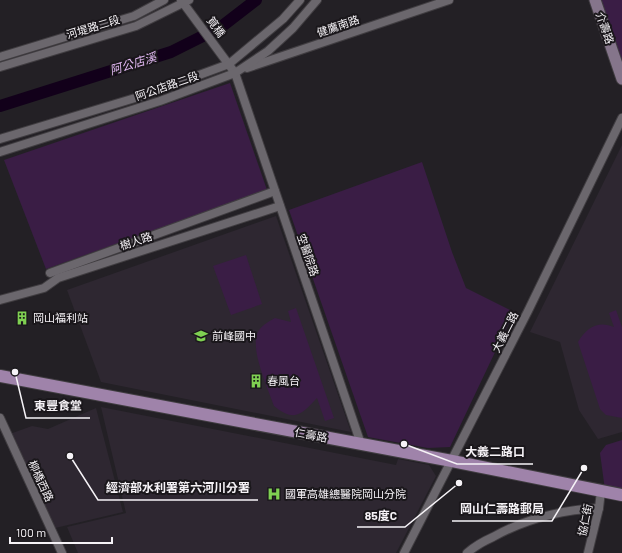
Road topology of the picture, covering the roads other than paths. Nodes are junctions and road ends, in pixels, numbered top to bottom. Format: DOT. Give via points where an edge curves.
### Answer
graph roads {
  1 [pos="164,0"];
  2 [pos="300,0"];
  3 [pos="317,0"];
  4 [pos="449,0"];
  5 [pos="595,0"];
  6 [pos="185,1"];
  7 [pos="0,57"];
  8 [pos="229,64"];
  9 [pos="0,67"];
  10 [pos="235,72"];
  11 [pos="622,79"];
  12 [pos="622,118"];
  13 [pos="66,120"];
  14 [pos="69,131"];
  15 [pos="0,139"];
  16 [pos="0,150"];
  17 [pos="275,191"];
  18 [pos="280,206"];
  19 [pos="167,230"];
  20 [pos="171,242"];
  21 [pos="50,273"];
  22 [pos="0,300"];
  23 [pos="0,376"];
  24 [pos="0,418"];
  25 [pos="361,444"];
  26 [pos="452,461"];
  27 [pos="601,491"];
  28 [pos="622,495"];
  29 [pos="599,508"];
  30 [pos="62,553"];
  31 [pos="404,553"];
  32 [pos="467,553"];
  33 [pos="588,553"];
  1 -- 7 [label="street, 河堤路二段" via="134,16"];
  2 -- 8 [label="street, 阿公店路二段" via="283,19"];
  3 -- 10 [label="street, 阿公店路二段" via="293,28 268,51"];
  4 -- 10 [label="street, 健鷹南路"];
  5 -- 11 [label="main road, 介壽路"];
  6 -- 8 [label="street, 筧橋"];
  6 -- 9 [label="street, 河堤路二段" via="136,26"];
  8 -- 10 [label="street, 筧橋"];
  8 -- 13 [label="street, 阿公店路二段" via="145,96"];
  10 -- 14 [label="street, 阿公店路二段" via="160,101"];
  10 -- 17 [label="street, 空醫院路"];
  12 -- 26 [label="street, 大義二路"];
  13 -- 14 [label="street"];
  13 -- 15 [label="street, 阿公店路二段"];
  14 -- 16 [label="street, 阿公店路二段"];
  17 -- 18 [label="street, 空醫院路"];
  17 -- 19 [label="street"];
  18 -- 20 [label="street, 樹人路"];
  18 -- 25 [label="street, 空醫院路"];
  19 -- 20 [label="street"];
  19 -- 21 [label="street"];
  20 -- 22 [label="street, 樹人路" via="58,278 44,288"];
  23 -- 25 [label="main road, 仁壽路"];
  24 -- 30 [label="street, 柳橋西路"];
  25 -- 26 [label="main road, 仁壽路"];
  26 -- 27 [label="main road, 仁壽路"];
  26 -- 31 [label="street, 大義二路"];
  27 -- 28 [label="main road, 仁壽路"];
  27 -- 29 [label="street, 協仁街"];
  29 -- 32 [label="street" via="576,509 538,517 514,526"];
  29 -- 33 [label="street, 協仁街"];
}
